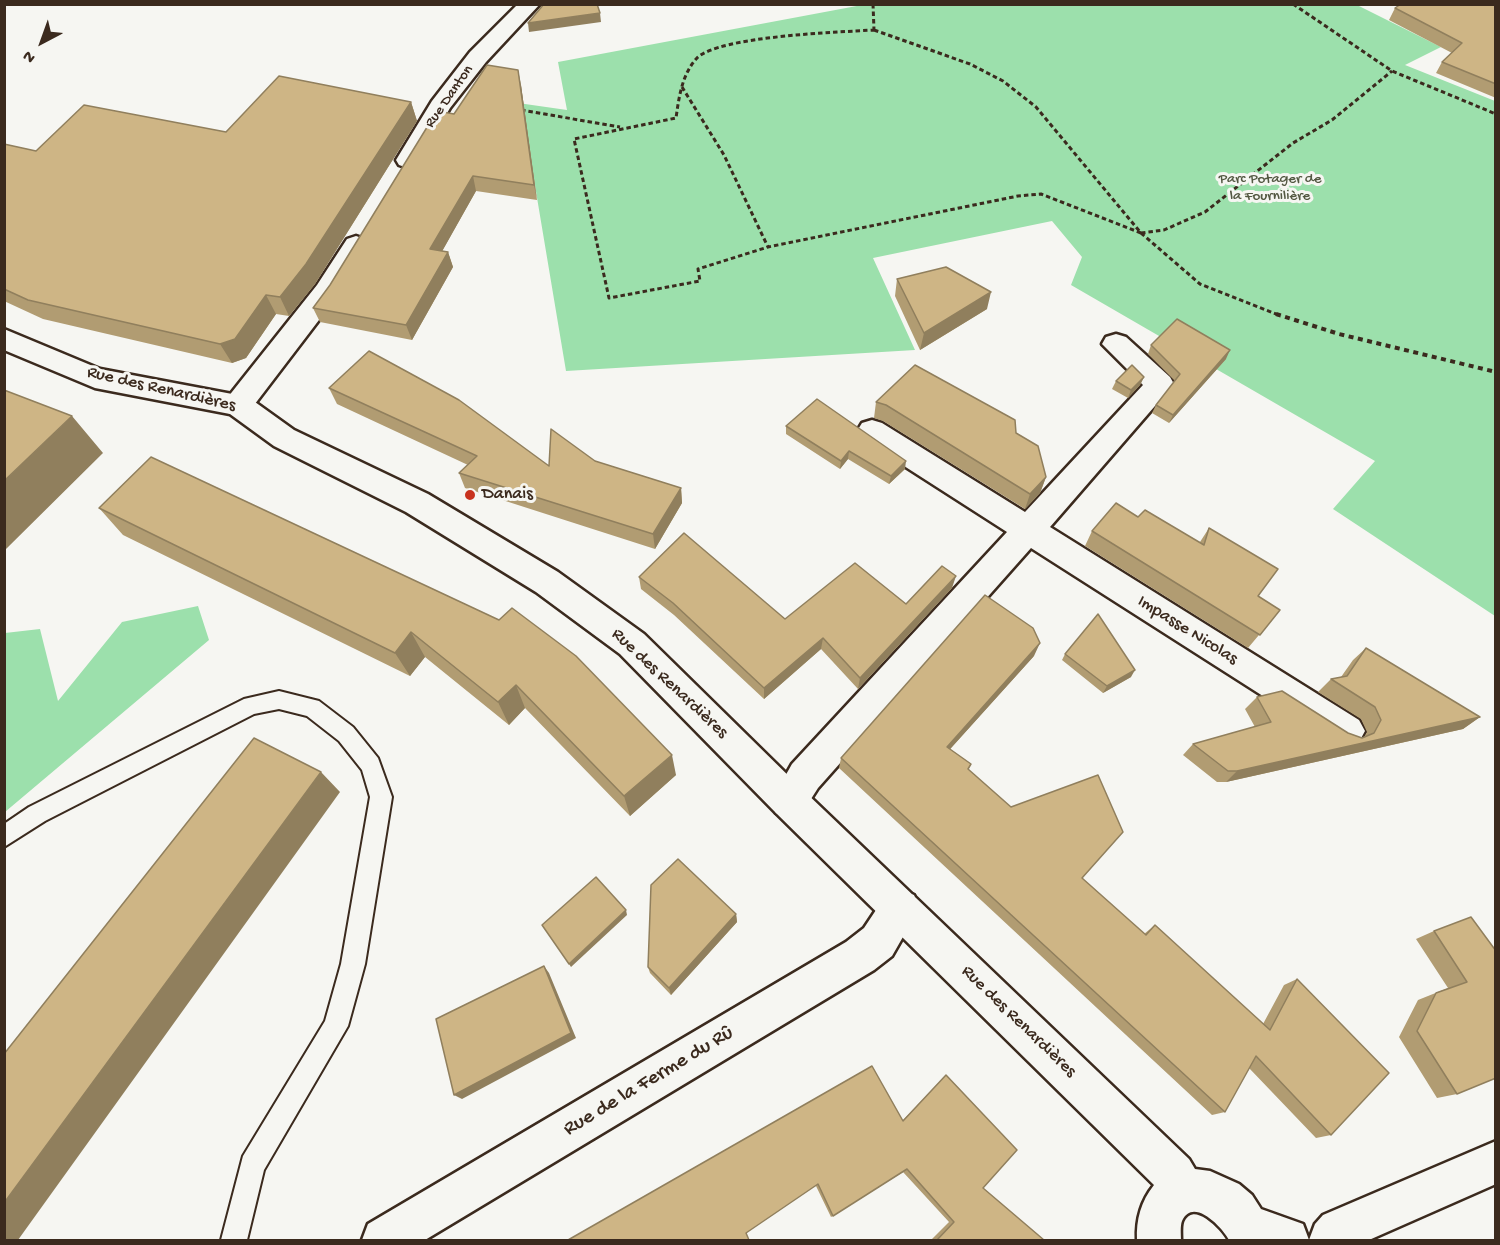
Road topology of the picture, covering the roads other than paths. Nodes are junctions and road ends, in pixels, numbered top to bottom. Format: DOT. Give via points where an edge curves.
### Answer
graph roads {
  1 [pos="530,4"];
  2 [pos="399,176"];
  3 [pos="369,225"];
  4 [pos="4,339"];
  5 [pos="1116,344"];
  6 [pos="238,405"];
  7 [pos="872,431"];
  8 [pos="1028,531"];
  9 [pos="1347,731"];
  10 [pos="789,801"];
  11 [pos="4,837"];
  12 [pos="900,909"];
  13 [pos="1496,1162"];
  14 [pos="1183,1192"];
  15 [pos="1249,1234"];
  16 [pos="234,1240"];
  17 [pos="384,1240"];
  18 [pos="1159,1240"];
  19 [pos="1287,1240"];
  20 [pos="1331,1240"];
  1 -- 2 [label="street, Rue Danton" via="478,57 447,98"];
  3 -- 6 [label="street" via="326,292"];
  4 -- 6 [label="street, Rue des Renardières" via="95,378"];
  5 -- 8 [label="street" via="1160,384"];
  6 -- 10 [label="street, Rue des Renardières" via="284,438 417,503 548,582 632,644"];
  7 -- 8 [label="street, Impasse Nicolas"];
  8 -- 9 [label="street, Impasse Nicolas"];
  8 -- 10 [label="street" via="805,776"];
  10 -- 12 [label="street, Rue des Renardières"];
  11 -- 16 [label="lane" via="37,814 251,705 279,700 312,708 346,734 371,765 381,797 353,964 336,1026 252,1165"];
  12 -- 14 [label="street, Rue des Renardières" via="1174,1174"];
  12 -- 17 [label="street, Rue de la Ferme du Rû" via="878,942 860,956"];
  13 -- 20 [label="street" via="1339,1231"];
  14 -- 15 [label="street" via="1207,1192 1222,1199 1236,1211"];
  14 -- 18 [label="street" via="1167,1203 1160,1216"];
  15 -- 19 [label="street"];
}
